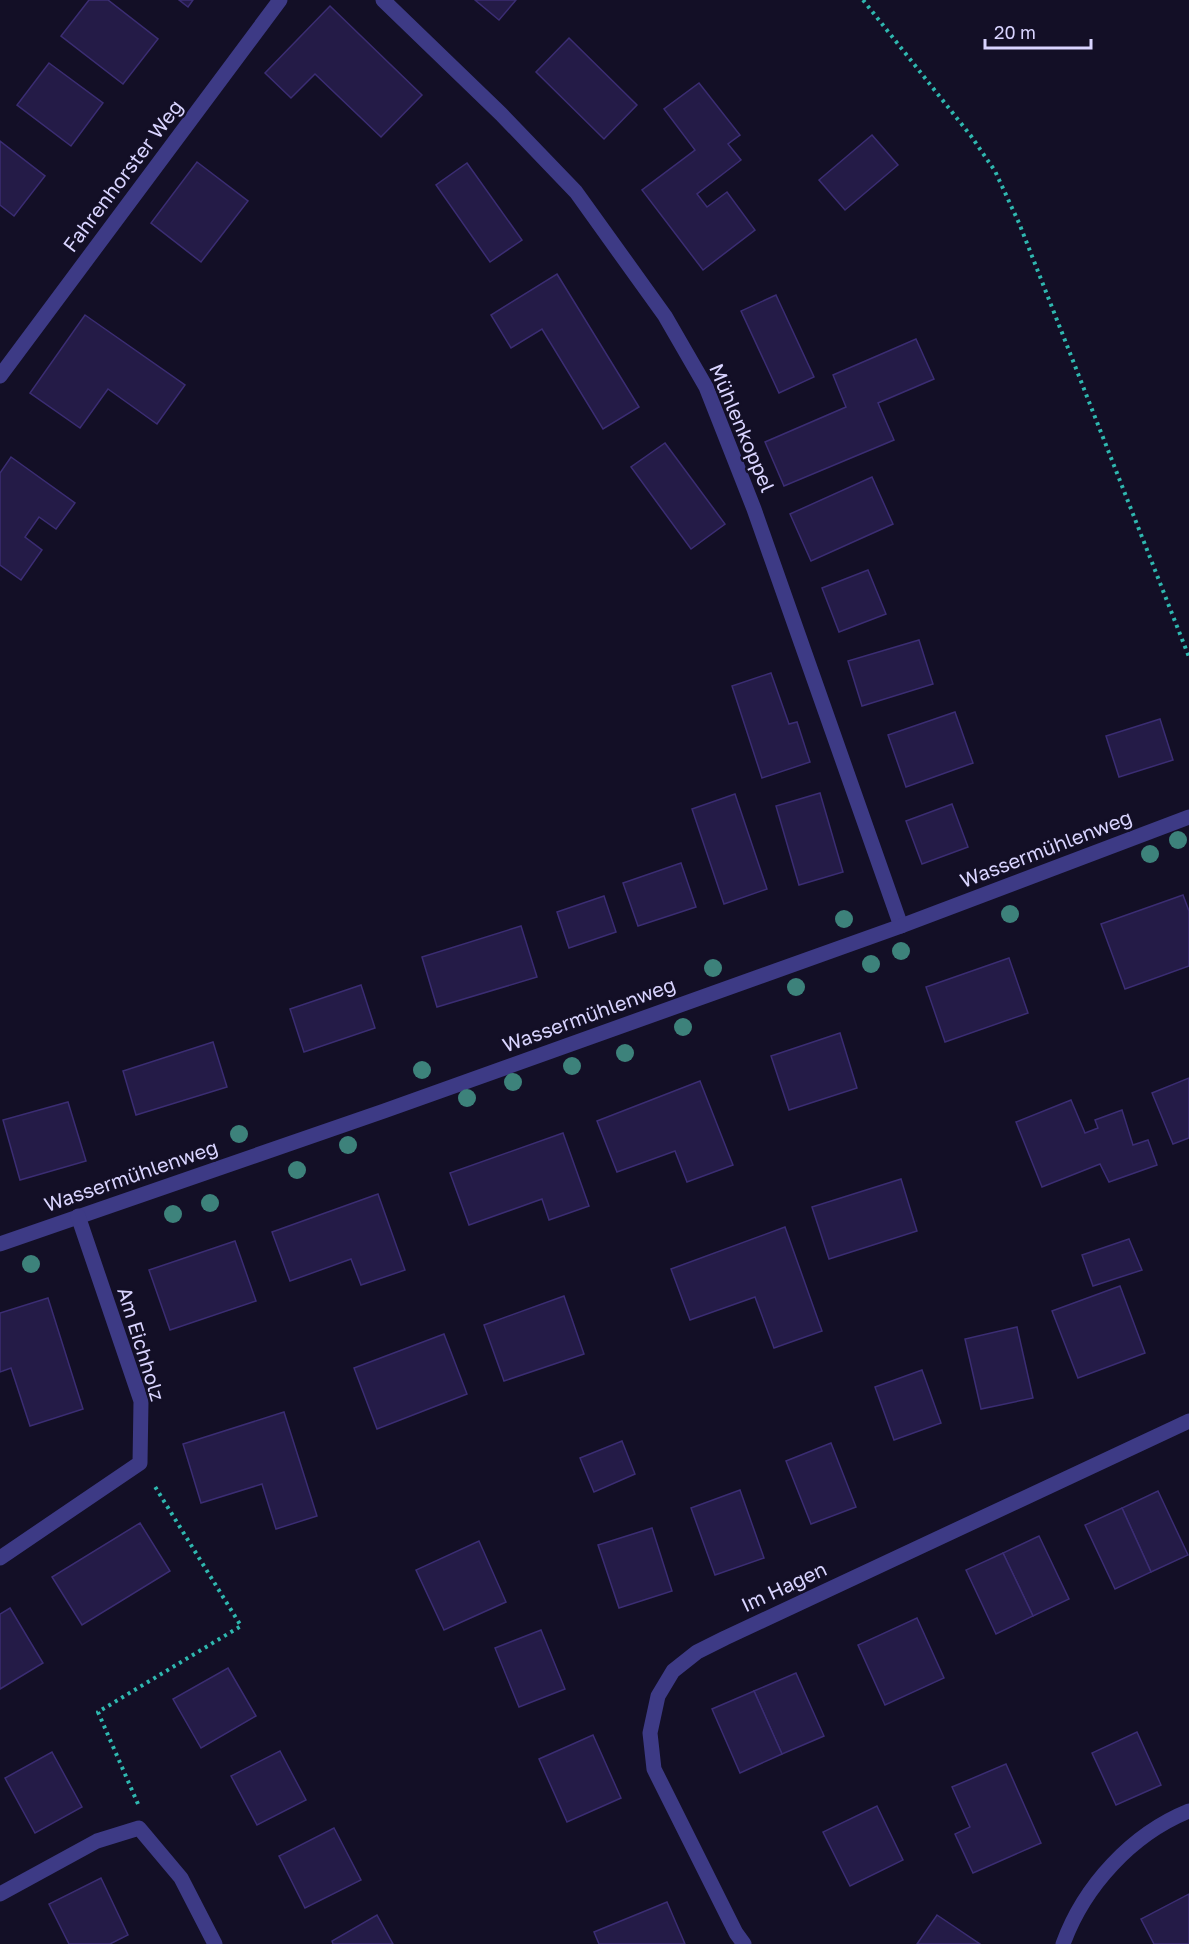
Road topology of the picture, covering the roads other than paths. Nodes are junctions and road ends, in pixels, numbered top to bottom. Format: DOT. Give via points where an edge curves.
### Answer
graph roads {
  1 [pos="280,0"];
  2 [pos="383,0"];
  3 [pos="0,376"];
  4 [pos="1189,817"];
  5 [pos="901,926"];
  6 [pos="78,1216"];
  7 [pos="0,1244"];
  8 [pos="1189,1421"];
  9 [pos="0,1558"];
  10 [pos="1189,1811"];
  11 [pos="0,1894"];
  12 [pos="215,1944"];
  13 [pos="744,1944"];
  14 [pos="1063,1944"];
  1 -- 3 [label="street, Fahrenhorster Weg"];
  2 -- 5 [label="street, Mühlenkoppel" via="576,192 665,316 706,387 754,510"];
  4 -- 5 [label="street, Wassermühlenweg"];
  5 -- 6 [label="street, Wassermühlenweg"];
  6 -- 7 [label="street, Wassermühlenweg"];
  6 -- 9 [label="street, Am Eichholz" via="141,1401 140,1463"];
  8 -- 13 [label="street, Im Hagen" via="725,1638 697,1652 673,1671 658,1696 650,1733 654,1769"];
  10 -- 14 [label="street" via="1132,1844 1100,1879 1071,1922"];
  11 -- 12 [label="street" via="97,1841 139,1828 181,1878"];
}
